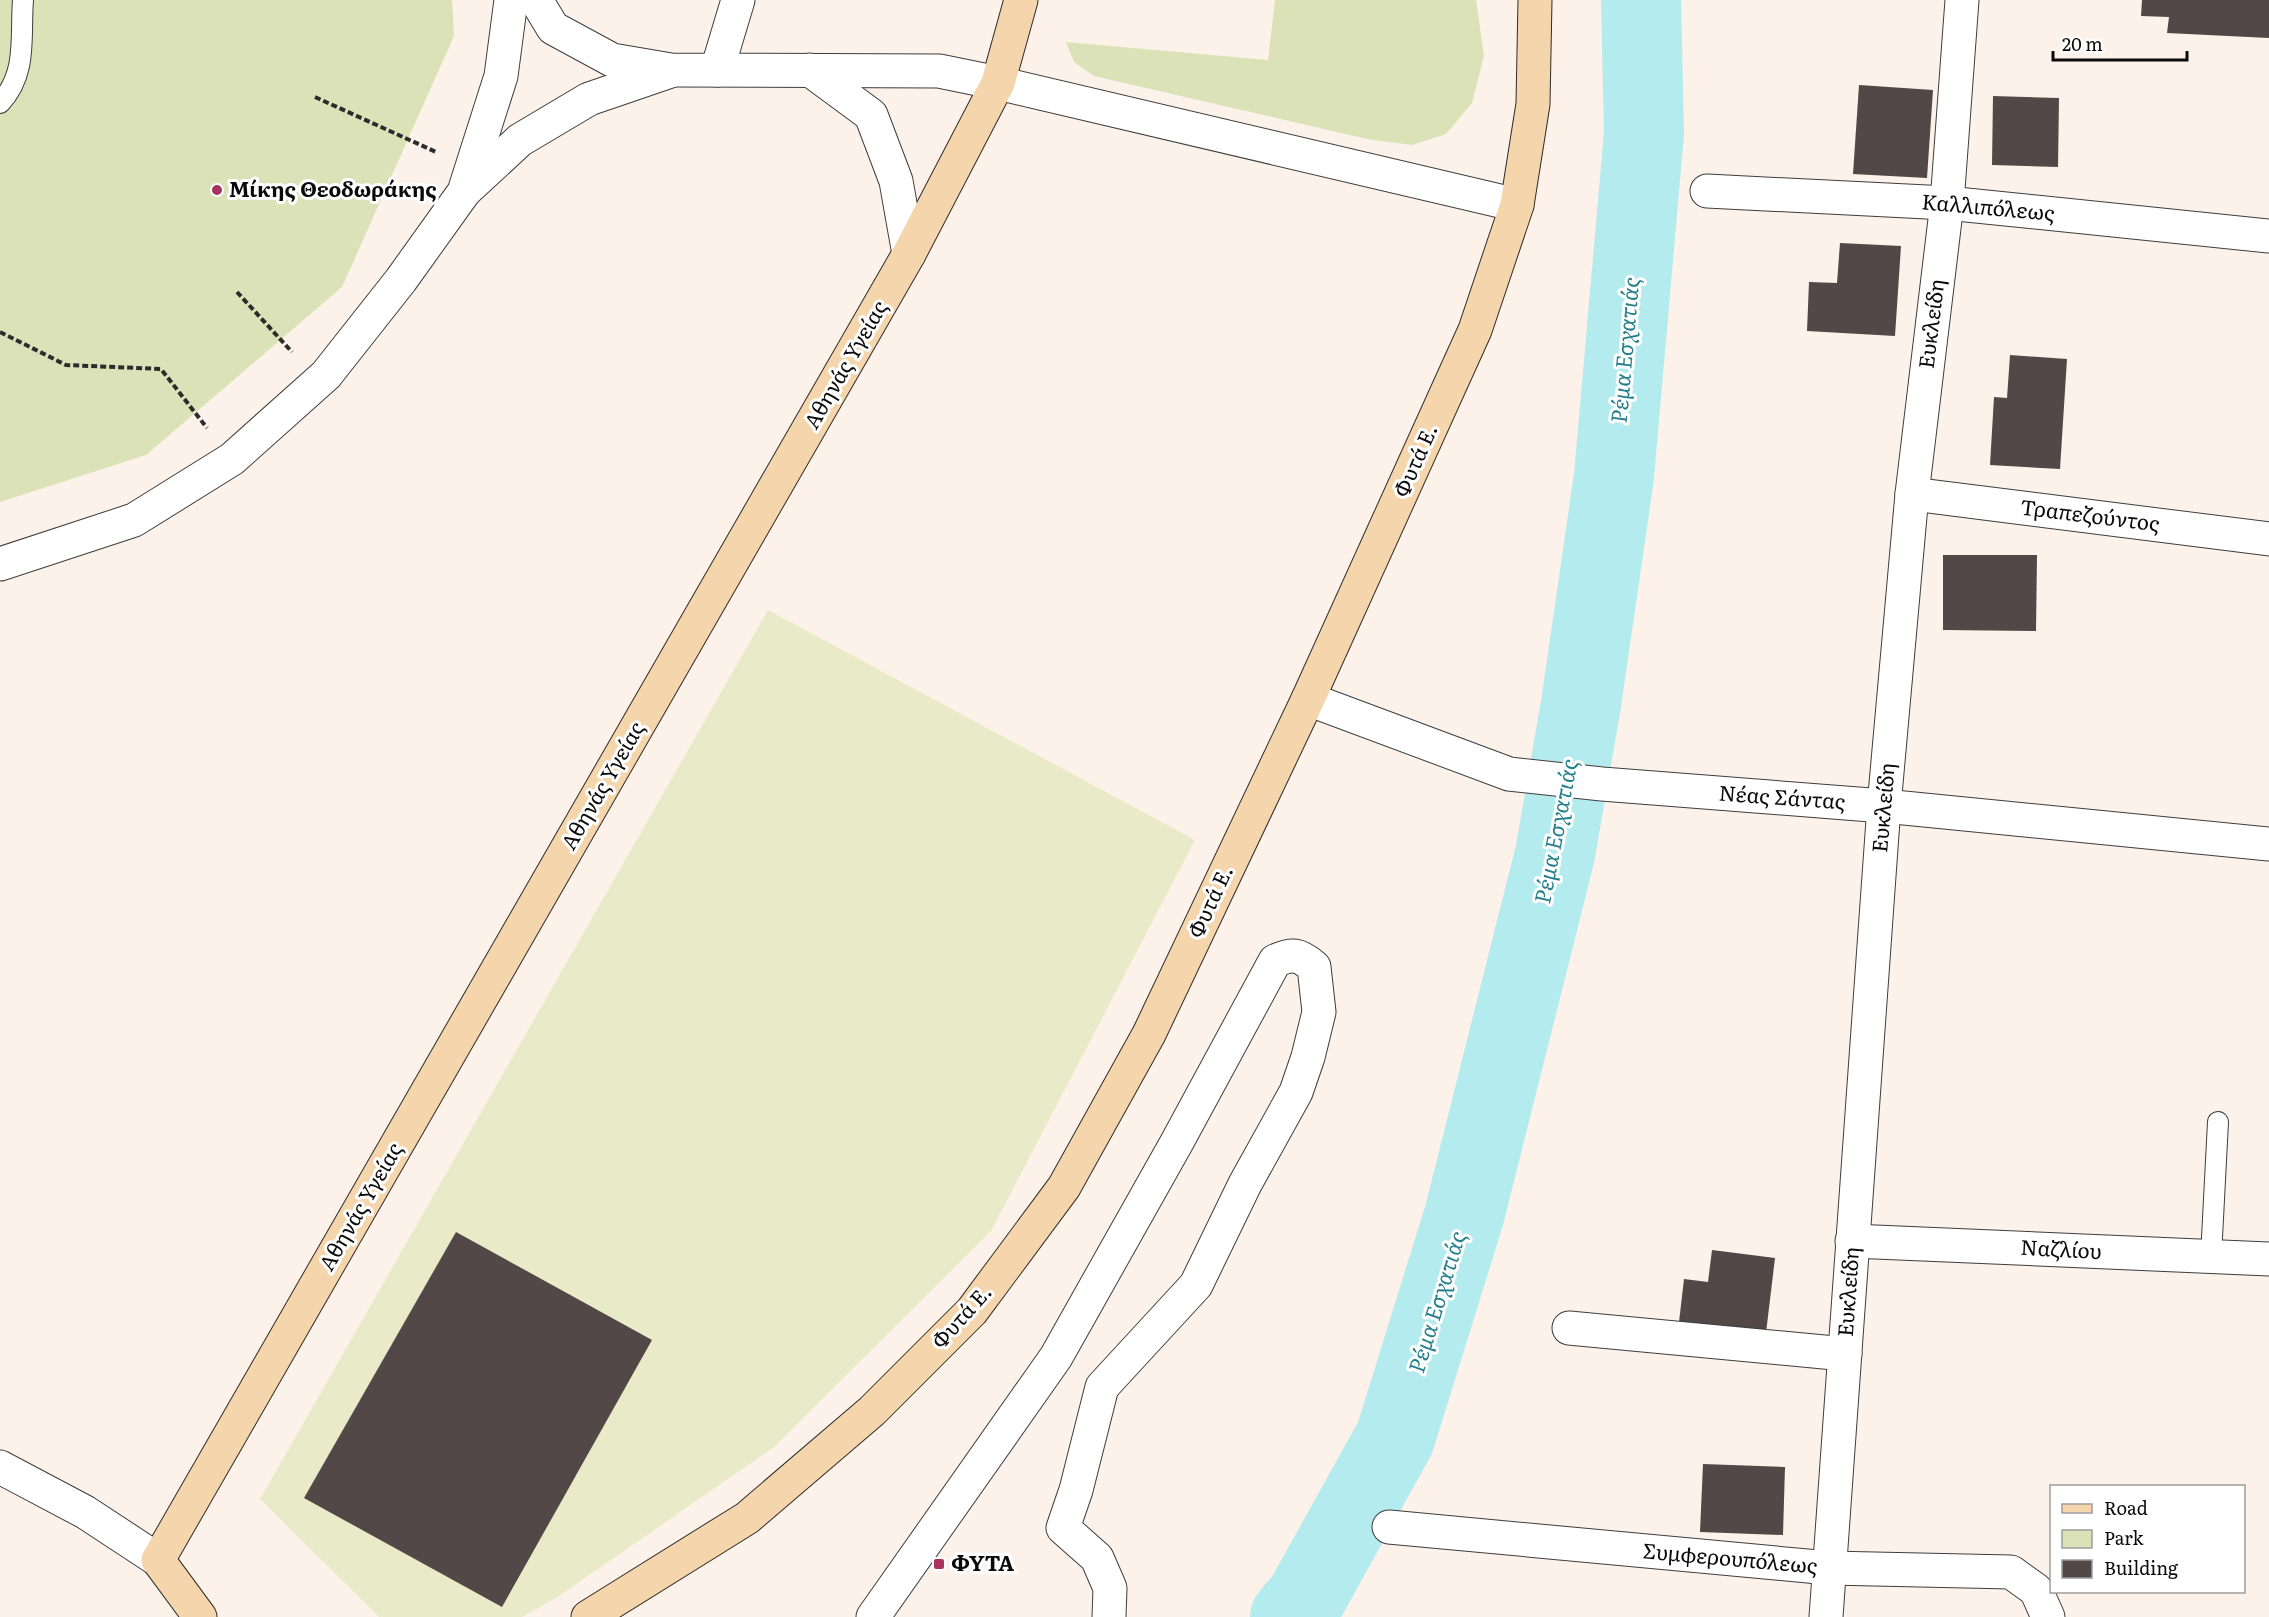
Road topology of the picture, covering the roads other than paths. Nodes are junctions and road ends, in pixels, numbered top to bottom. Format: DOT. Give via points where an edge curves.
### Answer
graph roads {
  1 [pos="23,0"];
  2 [pos="511,0"];
  3 [pos="536,0"];
  4 [pos="738,0"];
  5 [pos="1021,0"];
  6 [pos="1535,0"];
  7 [pos="1962,0"];
  8 [pos="671,70"];
  9 [pos="717,70"];
  10 [pos="810,70"];
  11 [pos="998,83"];
  12 [pos="0,103"];
  13 [pos="468,181"];
  14 [pos="1707,191"];
  15 [pos="1947,203"];
  16 [pos="1517,205"];
  17 [pos="2269,236"];
  18 [pos="909,254"];
  19 [pos="1912,494"];
  20 [pos="2269,539"];
  21 [pos="0,564"];
  22 [pos="1308,699"];
  23 [pos="1884,806"];
  24 [pos="2269,844"];
  25 [pos="2218,1122"];
  26 [pos="1852,1241"];
  27 [pos="2211,1257"];
  28 [pos="2269,1259"];
  29 [pos="1569,1328"];
  30 [pos="1845,1354"];
  31 [pos="0,1467"];
  32 [pos="1389,1527"];
  33 [pos="158,1560"];
  34 [pos="1829,1568"];
  35 [pos="200,1617"];
  36 [pos="588,1617"];
  37 [pos="873,1617"];
  38 [pos="1109,1617"];
  39 [pos="1826,1617"];
  40 [pos="2048,1617"];
  1 -- 12 [label="lane" via="23,55 10,92"];
  2 -- 13 [label="street" via="501,76"];
  3 -- 8 [label="street" via="554,28 612,60"];
  4 -- 9 [label="street"];
  5 -- 11 [label="street, Αθηνάς Υγείας"];
  6 -- 16 [label="street, Φυτά Ε." via="1533,104"];
  7 -- 15 [label="street, Ευκλείδη"];
  8 -- 9 [label="street"];
  8 -- 13 [label="street" via="589,99 520,140"];
  9 -- 10 [label="street"];
  10 -- 11 [label="street" via="939,71"];
  10 -- 18 [label="street" via="871,115 896,181"];
  11 -- 16 [label="street"];
  11 -- 18 [label="street, Αθηνάς Υγείας"];
  13 -- 21 [label="street" via="401,280 319,381 232,459 134,520"];
  14 -- 15 [label="street, Καλλιπόλεως"];
  15 -- 17 [label="street, Καλλιπόλεως"];
  15 -- 19 [label="street, Ευκλείδη"];
  16 -- 22 [label="street, Φυτά Ε." via="1475,330"];
  18 -- 33 [label="street, Αθηνάς Υγείας"];
  19 -- 20 [label="street, Τραπεζούντος"];
  19 -- 23 [label="street, Ευκλείδη"];
  22 -- 23 [label="street, Νέας Σάντας" via="1509,774"];
  22 -- 36 [label="street, Φυτά Ε." via="1149,1034 1064,1187 972,1311 872,1411 747,1518"];
  23 -- 24 [label="street, Νέας Σάντας"];
  23 -- 26 [label="street, Ευκλείδη"];
  25 -- 27 [label="lane"];
  26 -- 27 [label="street, Ναζλίου"];
  26 -- 30 [label="street, Ευκλείδη"];
  27 -- 28 [label="street, Ναζλίου"];
  29 -- 30 [label="street"];
  30 -- 34 [label="street, Ευκλείδη"];
  31 -- 33 [label="street" via="85,1512"];
  32 -- 34 [label="street, Συμφερουπόλεως"];
  33 -- 35 [label="street"];
  34 -- 39 [label="street, Ευκλείδη"];
  34 -- 40 [label="street, Συμφερουπόλεως" via="2012,1572 2036,1590"];
  37 -- 38 [label="street" via="1056,1357 1275,961 1288,955 1304,958 1314,967 1319,1012 1296,1092 1196,1285 1102,1387 1063,1528 1097,1558 1110,1588"];
}
